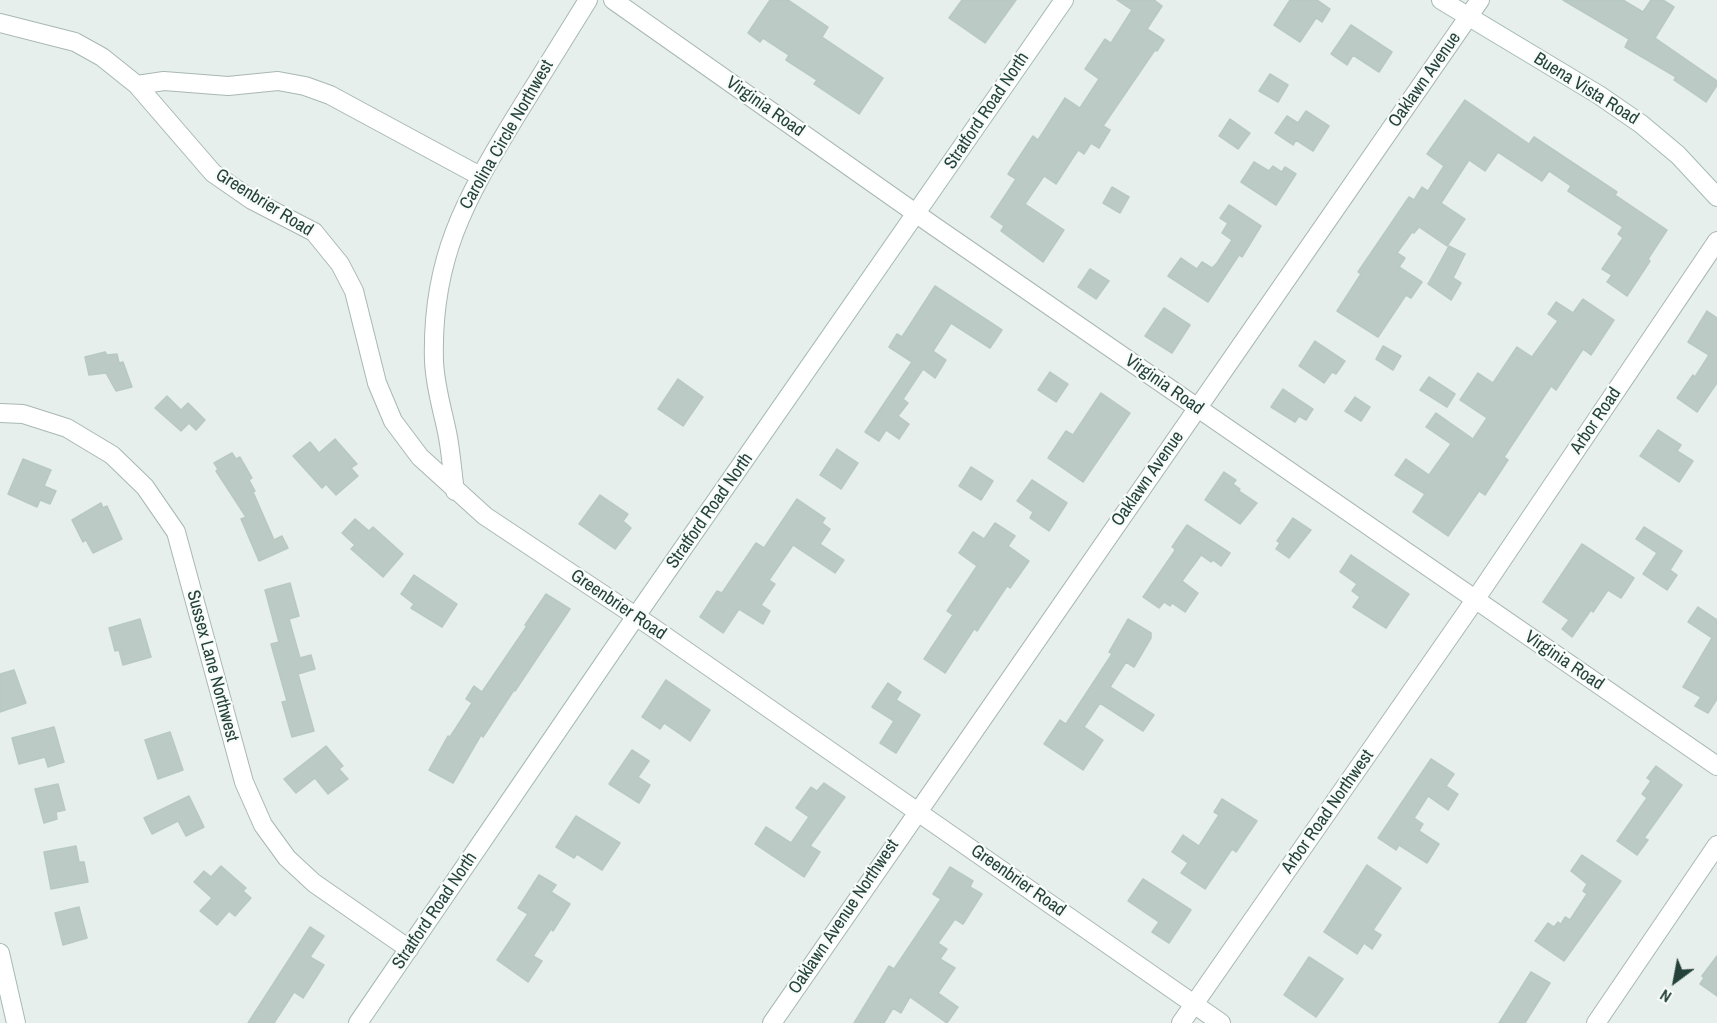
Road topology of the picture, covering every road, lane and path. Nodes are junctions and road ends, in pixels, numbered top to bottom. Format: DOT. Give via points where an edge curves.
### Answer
graph roads {
  1 [pos="588,0"];
  2 [pos="613,0"];
  3 [pos="1064,0"];
  4 [pos="1441,0"];
  5 [pos="1480,0"];
  6 [pos="1468,17"];
  7 [pos="0,23"];
  8 [pos="137,85"];
  9 [pos="480,176"];
  10 [pos="1717,197"];
  11 [pos="917,214"];
  12 [pos="1717,241"];
  13 [pos="1197,408"];
  14 [pos="0,413"];
  15 [pos="455,491"];
  16 [pos="1475,600"];
  17 [pos="636,616"];
  18 [pos="1717,766"];
  19 [pos="917,810"];
  20 [pos="1717,845"];
  21 [pos="409,949"];
  22 [pos="0,953"];
  23 [pos="1194,1005"];
  24 [pos="12,1022"];
  25 [pos="358,1023"];
  26 [pos="772,1023"];
  27 [pos="1181,1023"];
  28 [pos="1221,1023"];
  29 [pos="1596,1023"];
  1 -- 9 [label="street, Carolina Circle Northwest"];
  2 -- 11 [label="street, Virginia Road"];
  3 -- 11 [label="street, Stratford Road North"];
  4 -- 6 [label="street, Buena Vista Road"];
  5 -- 6 [label="street, Oaklawn Avenue"];
  6 -- 10 [label="street, Buena Vista Road" via="1641,124 1678,155"];
  6 -- 13 [label="street, Oaklawn Avenue"];
  7 -- 8 [label="street, Greenbrier Road" via="75,42 102,57"];
  8 -- 9 [label="street" via="164,81 228,86 278,81 305,86 330,95"];
  8 -- 15 [label="street, Greenbrier Road" via="213,172 252,200 314,232 333,256 354,291 377,383 393,421 420,457"];
  9 -- 15 [label="street, Carolina Circle Northwest" via="453,233 441,275 435,319 434,362"];
  11 -- 13 [label="street, Virginia Road"];
  11 -- 17 [label="street, Stratford Road North"];
  12 -- 16 [label="street, Arbor Road"];
  13 -- 16 [label="street, Virginia Road"];
  13 -- 19 [label="street, Oaklawn Avenue"];
  14 -- 21 [label="street, Sussex Lane Northwest" via="23,414 67,428 112,455 145,487 176,532 244,782 263,825 286,858 314,883"];
  15 -- 17 [label="street, Greenbrier Road" via="485,516"];
  16 -- 18 [label="street, Virginia Road"];
  16 -- 23 [label="street, Arbor Road Northwest"];
  17 -- 19 [label="street, Greenbrier Road"];
  17 -- 21 [label="street, Stratford Road North"];
  19 -- 23 [label="street, Greenbrier Road"];
  19 -- 26 [label="street, Oaklawn Avenue Northwest"];
  20 -- 29 [label="street"];
  21 -- 25 [label="street, Stratford Road North"];
  22 -- 24 [label="street"];
  23 -- 27 [label="street, Arbor Road Northwest"];
  23 -- 28 [label="street, Greenbrier Road"];
}
